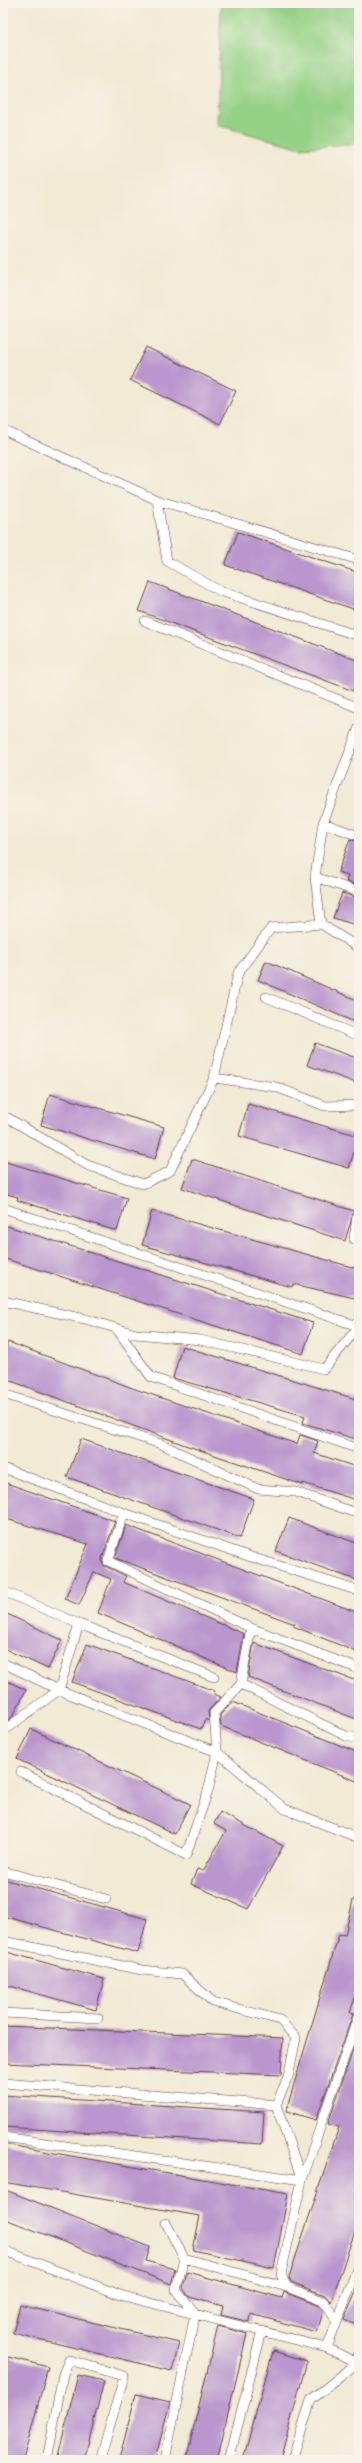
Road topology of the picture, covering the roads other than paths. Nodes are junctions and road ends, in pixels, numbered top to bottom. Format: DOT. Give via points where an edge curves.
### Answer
graph roads {
  1 [pos="3,430"];
  2 [pos="157,500"];
  3 [pos="359,560"];
  4 [pos="145,621"];
  5 [pos="359,636"];
  6 [pos="359,708"];
  7 [pos="359,727"];
  8 [pos="323,823"];
  9 [pos="359,836"];
  10 [pos="314,876"];
  11 [pos="359,892"];
  12 [pos="321,924"];
  13 [pos="359,948"];
  14 [pos="266,997"];
  15 [pos="359,1036"];
  16 [pos="214,1078"];
  17 [pos="359,1105"];
  18 [pos="3,1118"];
  19 [pos="3,1208"];
  20 [pos="357,1216"];
  21 [pos="359,1242"];
  22 [pos="3,1301"];
  23 [pos="359,1326"];
  24 [pos="116,1328"];
  25 [pos="3,1394"];
  26 [pos="359,1449"];
  27 [pos="3,1468"];
  28 [pos="124,1513"];
  29 [pos="359,1514"];
  30 [pos="3,1591"];
  31 [pos="359,1591"];
  32 [pos="79,1624"];
  33 [pos="251,1628"];
  34 [pos="3,1663"];
  35 [pos="359,1669"];
  36 [pos="214,1677"];
  37 [pos="241,1684"];
  38 [pos="59,1690"];
  39 [pos="3,1731"];
  40 [pos="359,1739"];
  41 [pos="218,1752"];
  42 [pos="21,1772"];
  43 [pos="359,1838"];
  44 [pos="3,1871"];
  45 [pos="106,1899"];
  46 [pos="3,1941"];
  47 [pos="3,2013"];
  48 [pos="359,2014"];
  49 [pos="98,2018"];
  50 [pos="3,2083"];
  51 [pos="276,2105"];
  52 [pos="3,2137"];
  53 [pos="302,2180"];
  54 [pos="166,2223"];
  55 [pos="3,2250"];
  56 [pos="184,2258"];
  57 [pos="359,2264"];
  58 [pos="287,2287"];
  59 [pos="195,2314"];
  60 [pos="337,2321"];
  61 [pos="262,2331"];
  62 [pos="327,2348"];
  63 [pos="358,2361"];
  64 [pos="47,2460"];
  65 [pos="100,2460"];
  66 [pos="165,2460"];
  67 [pos="229,2460"];
  68 [pos="292,2460"];
  1 -- 2 [label="lane"];
  2 -- 3 [label="lane"];
  2 -- 5 [label="lane" via="167,561 220,591"];
  4 -- 6 [label="lane"];
  7 -- 8 [label="lane"];
  8 -- 9 [label="lane"];
  8 -- 10 [label="lane"];
  10 -- 11 [label="lane"];
  10 -- 12 [label="lane"];
  12 -- 13 [label="lane"];
  12 -- 16 [label="lane" via="271,928 238,973"];
  14 -- 15 [label="lane"];
  16 -- 17 [label="lane" via="276,1087 325,1106"];
  16 -- 18 [label="lane" via="170,1171 143,1184 86,1165 8,1118"];
  19 -- 23 [label="lane"];
  20 -- 21 [label="lane" via="354,1239"];
  22 -- 24 [label="lane"];
  23 -- 24 [label="lane" via="324,1369 200,1340 136,1334"];
  24 -- 26 [label="lane" via="151,1377"];
  25 -- 29 [label="lane" via="161,1444 258,1489 296,1492"];
  27 -- 28 [label="lane"];
  28 -- 31 [label="lane"];
  28 -- 33 [label="lane" via="108,1561"];
  30 -- 32 [label="lane"];
  32 -- 36 [label="lane"];
  32 -- 38 [label="lane"];
  33 -- 35 [label="lane"];
  33 -- 37 [label="lane"];
  34 -- 38 [label="lane"];
  37 -- 40 [label="lane" via="346,1736"];
  37 -- 41 [label="lane" via="214,1713"];
  38 -- 39 [label="lane"];
  38 -- 41 [label="lane"];
  41 -- 42 [label="lane" via="208,1792 186,1855"];
  41 -- 43 [label="lane" via="285,1810"];
  44 -- 45 [label="lane"];
  46 -- 51 [label="lane" via="142,1970 182,1974 213,2002 280,2020 296,2038 288,2077"];
  47 -- 49 [label="lane"];
  48 -- 53 [label="lane"];
  50 -- 51 [label="lane"];
  51 -- 53 [label="lane"];
  52 -- 53 [label="lane"];
  53 -- 58 [label="lane" via="280,2274"];
  54 -- 56 [label="lane"];
  55 -- 59 [label="lane" via="120,2295"];
  56 -- 58 [label="lane"];
  56 -- 59 [label="lane" via="176,2290"];
  57 -- 60 [label="lane"];
  58 -- 60 [label="lane" via="323,2301"];
  59 -- 61 [label="lane"];
  59 -- 66 [label="lane"];
  60 -- 62 [label="lane"];
  61 -- 62 [label="lane"];
  61 -- 67 [label="lane"];
  62 -- 63 [label="lane"];
  63 -- 68 [label="lane" via="311,2400"];
  64 -- 65 [label="lane" via="63,2374 68,2360 124,2376"];
}
